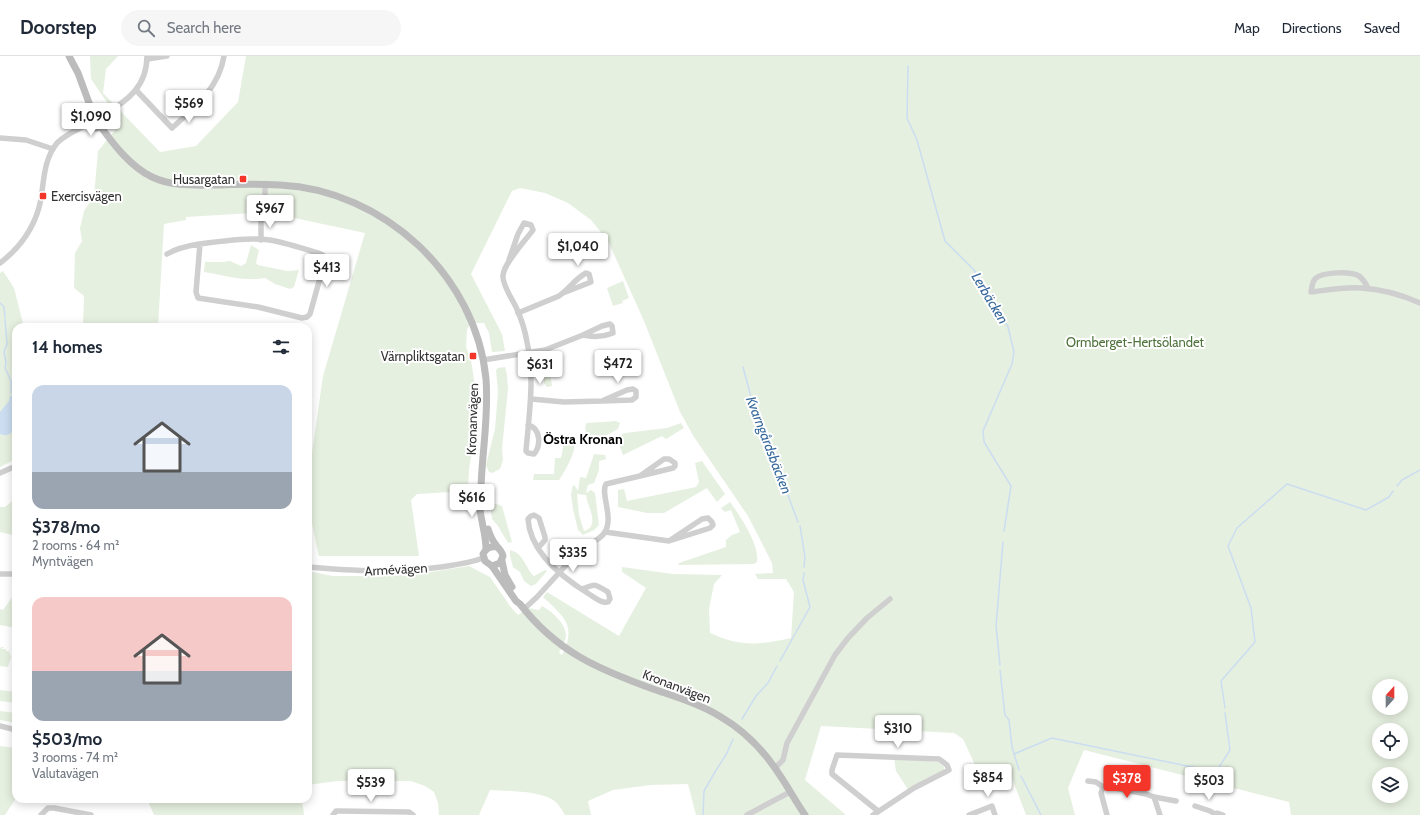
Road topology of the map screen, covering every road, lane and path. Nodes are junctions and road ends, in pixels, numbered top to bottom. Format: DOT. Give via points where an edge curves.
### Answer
graph roads {
  1 [pos="69,56"];
  2 [pos="167,56"];
  3 [pos="224,56"];
  4 [pos="147,57"];
  5 [pos="136,90"];
  6 [pos="92,111"];
  7 [pos="104,114"];
  8 [pos="88,124"];
  9 [pos="101,127"];
  10 [pos="0,138"];
  11 [pos="53,149"];
  12 [pos="265,184"];
  13 [pos="260,240"];
  14 [pos="200,244"];
  15 [pos="167,254"];
  16 [pos="509,260"];
  17 [pos="0,263"];
  18 [pos="1368,288"];
  19 [pos="563,293"];
  20 [pos="1420,303"];
  21 [pos="518,313"];
  22 [pos="583,335"];
  23 [pos="529,353"];
  24 [pos="483,360"];
  25 [pos="531,399"];
  26 [pos="602,401"];
  27 [pos="528,425"];
  28 [pos="12,468"];
  29 [pos="0,473"];
  30 [pos="640,476"];
  31 [pos="481,489"];
  32 [pos="605,532"];
  33 [pos="669,541"];
  34 [pos="497,547"];
  35 [pos="538,548"];
  36 [pos="486,549"];
  37 [pos="484,558"];
  38 [pos="502,561"];
  39 [pos="492,566"];
  40 [pos="312,568"];
  41 [pos="559,573"];
  42 [pos="0,574"];
  43 [pos="12,574"];
  44 [pos="582,589"];
  45 [pos="890,599"];
  46 [pos="522,606"];
  47 [pos="0,726"];
  48 [pos="12,729"];
  49 [pos="775,768"];
  50 [pos="1088,780"];
  51 [pos="1102,787"];
  52 [pos="790,792"];
  53 [pos="1154,797"];
  54 [pos="1176,801"];
  55 [pos="1195,806"];
  56 [pos="878,811"];
  57 [pos="41,815"];
  58 [pos="91,815"];
  59 [pos="333,815"];
  60 [pos="412,815"];
  61 [pos="748,815"];
  62 [pos="805,815"];
  63 [pos="873,815"];
  64 [pos="968,815"];
  65 [pos="995,815"];
  66 [pos="1107,815"];
  67 [pos="1160,815"];
  68 [pos="1214,815"];
  69 [pos="1224,815"];
  1 -- 6 [label="street"];
  2 -- 4 [label="street"];
  3 -- 5 [label="street" via="211,89 172,128"];
  4 -- 5 [label="street" via="144,76"];
  5 -- 7 [label="street" via="124,102"];
  6 -- 7 [label="street" via="98,110"];
  6 -- 8 [label="street" via="87,117"];
  7 -- 9 [label="street" via="105,121"];
  8 -- 9 [label="street" via="93,128"];
  8 -- 11 [label="street" via="64,137"];
  9 -- 12 [label="street, Kronanvägen" via="137,167 165,182 190,185"];
  10 -- 11 [label="street" via="26,140"];
  11 -- 17 [label="street" via="46,164 40,204 32,224 17,248"];
  12 -- 13 [label="street"];
  12 -- 24 [label="street, Kronanvägen" via="305,188 347,199 391,222 412,238 446,276 458,295 471,322"];
  13 -- 14 [label="street" via="227,240"];
  13 -- 14 [label="street" via="298,247 324,256 323,269 307,317 198,298 196,292"];
  14 -- 15 [label="street" via="174,249"];
  16 -- 16 [label="street" via="532,230 531,225 524,223"];
  16 -- 21 [label="street" via="503,279"];
  18 -- 18 [label="street" via="1359,287 1311,292 1318,276 1339,273 1359,276"];
  18 -- 20 [label="street"];
  19 -- 19 [label="street" via="591,282 589,274 581,276"];
  19 -- 21 [label="street"];
  21 -- 23 [label="street"];
  22 -- 22 [label="street" via="610,324 613,330 613,334 608,335"];
  22 -- 23 [label="street" via="545,350"];
  23 -- 24 [label="street"];
  23 -- 25 [label="street"];
  24 -- 31 [label="street, Kronanvägen" via="487,400"];
  25 -- 26 [label="street" via="564,402"];
  25 -- 27 [label="street"];
  26 -- 26 [label="street" via="632,400 636,397 636,391 626,390"];
  27 -- 27 [label="street" via="539,434 534,454 526,451"];
  28 -- 29 [label="street"];
  30 -- 30 [label="street" via="664,459 675,463 673,468"];
  30 -- 32 [label="street" via="608,482 605,485 608,518"];
  31 -- 34 [label="street, Kronanvägen" via="489,533"];
  31 -- 36 [label="street, Kronanvägen" via="479,498"];
  32 -- 33 [label="street"];
  32 -- 41 [label="street" via="582,548"];
  33 -- 33 [label="street" via="702,519 708,518 712,522 710,528"];
  34 -- 36 [label="street"];
  34 -- 38 [label="street" via="503,553"];
  35 -- 35 [label="street" via="528,521 529,517 534,515 539,518 545,537"];
  35 -- 41 [label="street"];
  36 -- 37 [label="street"];
  37 -- 39 [label="street" via="486,563"];
  37 -- 40 [label="street, Armévägen" via="406,571"];
  38 -- 39 [label="street"];
  38 -- 46 [label="street, Kronanvägen" via="505,575"];
  39 -- 46 [label="street, Kronanvägen" via="514,599"];
  41 -- 44 [label="street"];
  41 -- 46 [label="street" via="537,597"];
  42 -- 43 [label="street"];
  44 -- 44 [label="street" via="595,584 608,592 610,598 608,602 603,602"];
  45 -- 49 [label="street" via="867,618 835,655 787,743 783,760"];
  46 -- 49 [label="street, Kronanvägen" via="553,639 581,658 610,673 685,700 721,717 760,748"];
  47 -- 48 [label="street"];
  49 -- 52 [label="street, Kronanvägen"];
  50 -- 51 [label="street"];
  51 -- 53 [label="street" via="1109,786"];
  51 -- 66 [label="street" via="1101,793"];
  52 -- 61 [label="street"];
  52 -- 62 [label="street, Kronanvägen"];
  53 -- 54 [label="street"];
  53 -- 67 [label="street"];
  55 -- 68 [label="street"];
  56 -- 56 [label="street" via="949,770 947,765 939,759 837,755 832,774"];
  56 -- 63 [label="street"];
  57 -- 58 [label="street" via="48,808 54,808"];
  59 -- 60 [label="street" via="339,811 409,812"];
  64 -- 65 [label="street" via="992,806"];
  68 -- 69 [label="street"];
}
